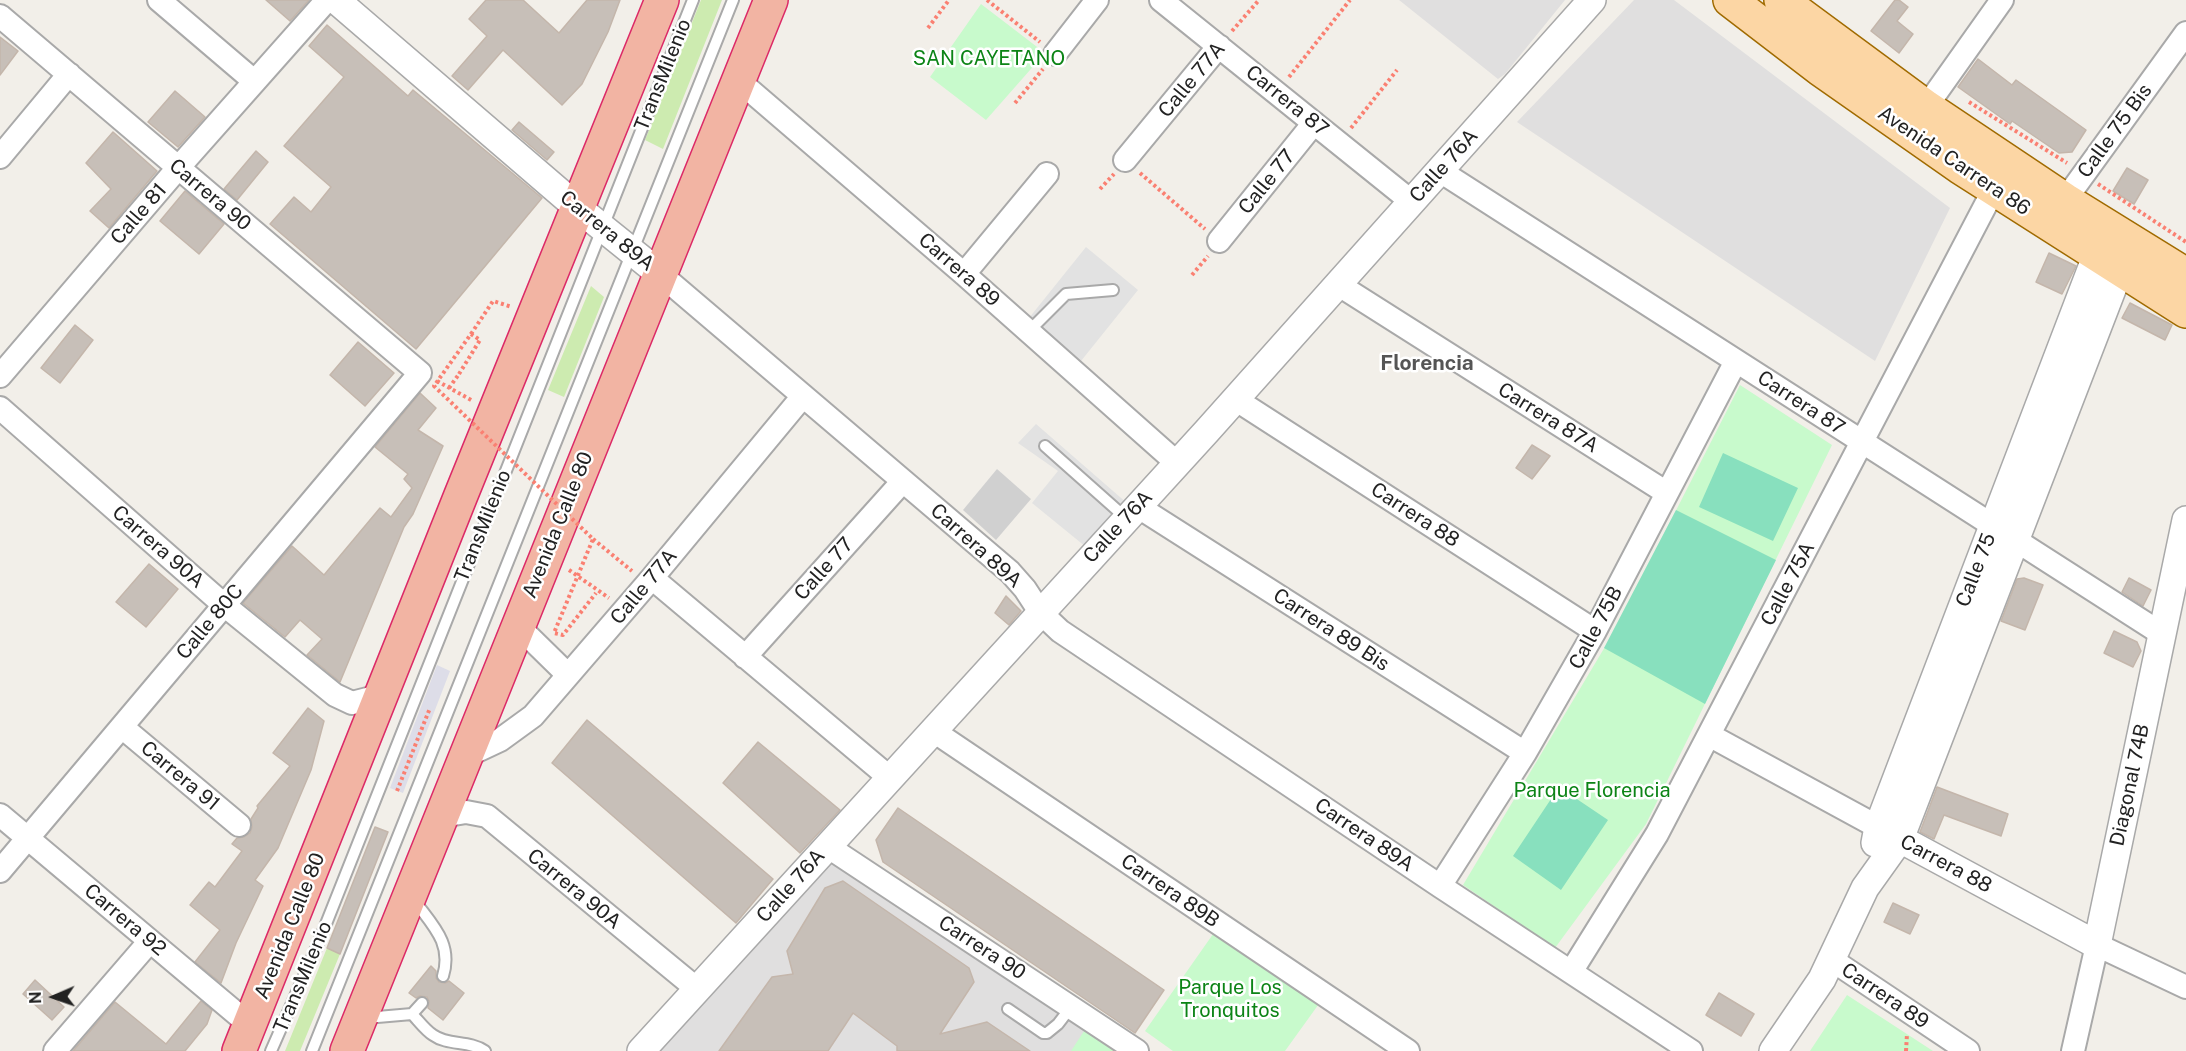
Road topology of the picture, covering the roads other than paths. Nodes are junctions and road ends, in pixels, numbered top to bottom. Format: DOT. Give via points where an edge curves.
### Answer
graph roads {
  1 [pos="159,0"];
  2 [pos="327,0"];
  3 [pos="336,0"];
  4 [pos="662,0"];
  5 [pos="693,0"];
  6 [pos="734,0"];
  7 [pos="771,0"];
  8 [pos="1097,0"];
  9 [pos="1161,0"];
  10 [pos="1592,0"];
  11 [pos="1731,0"];
  12 [pos="2002,0"];
  13 [pos="1784,1"];
  14 [pos="0,16"];
  15 [pos="2186,33"];
  16 [pos="1219,46"];
  17 [pos="1055,54"];
  18 [pos="69,75"];
  19 [pos="738,80"];
  20 [pos="254,81"];
  21 [pos="1926,107"];
  22 [pos="1314,123"];
  23 [pos="0,157"];
  24 [pos="1125,160"];
  25 [pos="178,168"];
  26 [pos="1440,171"];
  27 [pos="1047,174"];
  28 [pos="2074,187"];
  29 [pos="1994,189"];
  30 [pos="1413,202"];
  31 [pos="590,218"];
  32 [pos="2067,236"];
  33 [pos="1219,241"];
  34 [pos="632,252"];
  35 [pos="2108,262"];
  36 [pos="660,274"];
  37 [pos="964,274"];
  38 [pos="2186,274"];
  39 [pos="1339,285"];
  40 [pos="1113,290"];
  41 [pos="2186,311"];
  42 [pos="1029,331"];
  43 [pos="1736,361"];
  44 [pos="420,373"];
  45 [pos="0,376"];
  46 [pos="803,396"];
  47 [pos="1235,399"];
  48 [pos="0,408"];
  49 [pos="1862,442"];
  50 [pos="1045,446"];
  51 [pos="1177,463"];
  52 [pos="903,481"];
  53 [pos="1667,493"];
  54 [pos="1132,512"];
  55 [pos="2186,520"];
  56 [pos="2004,533"];
  57 [pos="652,578"];
  58 [pos="224,605"];
  59 [pos="1040,612"];
  60 [pos="518,626"];
  61 [pos="1595,631"];
  62 [pos="2162,634"];
  63 [pos="746,657"];
  64 [pos="568,675"];
  65 [pos="383,695"];
  66 [pos="122,727"];
  67 [pos="932,730"];
  68 [pos="1709,735"];
  69 [pos="1526,753"];
  70 [pos="466,756"];
  71 [pos="890,778"];
  72 [pos="0,815"];
  73 [pos="442,816"];
  74 [pos="239,825"];
  75 [pos="1889,833"];
  76 [pos="28,838"];
  77 [pos="827,846"];
  78 [pos="0,871"];
  79 [pos="1440,886"];
  80 [pos="410,895"];
  81 [pos="150,941"];
  82 [pos="2097,945"];
  83 [pos="1832,960"];
  84 [pos="1571,972"];
  85 [pos="443,976"];
  86 [pos="2186,987"];
  87 [pos="697,989"];
  88 [pos="422,1003"];
  89 [pos="1071,1007"];
  90 [pos="1008,1009"];
  91 [pos="412,1014"];
  92 [pos="360,1018"];
  93 [pos="245,1038"];
  94 [pos="55,1051"];
  95 [pos="271,1051"];
  96 [pos="312,1051"];
  97 [pos="347,1051"];
  98 [pos="485,1051"];
  99 [pos="641,1051"];
  100 [pos="1137,1051"];
  101 [pos="1408,1051"];
  102 [pos="1691,1051"];
  103 [pos="1773,1051"];
  104 [pos="1968,1051"];
  105 [pos="2073,1051"];
  1 -- 20 [label="street"];
  2 -- 20 [label="street, Calle 81"];
  3 -- 31 [label="street, Carrera 89A"];
  4 -- 31 [label="highway, Avenida Calle 80"];
  5 -- 31 [label="lane, TransMilenio"];
  6 -- 34 [label="lane, TransMilenio"];
  7 -- 19 [label="highway, Avenida Calle 80"];
  8 -- 17 [label="street"];
  9 -- 16 [label="street, Carrera 87"];
  10 -- 26 [label="street, Calle 76A" via="1514,82"];
  11 -- 29 [label="main road, Avenida Carrera 86" via="1829,76"];
  12 -- 21 [label="street"];
  13 -- 21 [label="main road, Avenida Carrera 86"];
  14 -- 18 [label="street, Carrera 90"];
  15 -- 28 [label="street, Calle 75 Bis"];
  16 -- 22 [label="street, Carrera 87"];
  16 -- 24 [label="street, Calle 77A"];
  18 -- 23 [label="street"];
  18 -- 25 [label="street, Carrera 90"];
  19 -- 36 [label="highway, Avenida Calle 80"];
  19 -- 37 [label="street, Carrera 89"];
  20 -- 25 [label="street, Calle 81"];
  21 -- 28 [label="main road, Avenida Carrera 86"];
  22 -- 30 [label="street, Carrera 87"];
  22 -- 33 [label="street, Calle 77"];
  25 -- 44 [label="street, Carrera 90"];
  25 -- 45 [label="street, Calle 81"];
  26 -- 30 [label="street, Calle 76A"];
  26 -- 43 [label="street, Carrera 87"];
  27 -- 37 [label="street"];
  28 -- 32 [label="street"];
  28 -- 38 [label="main road, Avenida Carrera 86"];
  29 -- 32 [label="main road, Avenida Carrera 86"];
  29 -- 49 [label="street, Calle 75A"];
  30 -- 39 [label="street, Calle 76A"];
  31 -- 34 [label="street, Carrera 89A"];
  31 -- 65 [label="highway, Avenida Calle 80" via="461,495"];
  31 -- 95 [label="lane, TransMilenio" via="318,944"];
  32 -- 35 [label="main road, Avenida Carrera 86"];
  34 -- 36 [label="street, Carrera 89A"];
  34 -- 96 [label="lane, TransMilenio"];
  35 -- 41 [label="main road, Avenida Carrera 86"];
  35 -- 56 [label="street, Calle 75"];
  36 -- 46 [label="street, Carrera 89A"];
  36 -- 60 [label="highway, Avenida Calle 80"];
  37 -- 42 [label="street, Carrera 89"];
  39 -- 47 [label="street, Calle 76A"];
  39 -- 53 [label="street, Carrera 87A"];
  40 -- 42 [label="lane" via="1066,294"];
  42 -- 51 [label="street, Carrera 89"];
  43 -- 49 [label="street, Carrera 87"];
  43 -- 53 [label="street, Calle 75B"];
  44 -- 58 [label="street, Calle 80C"];
  46 -- 52 [label="street, Carrera 89A"];
  46 -- 57 [label="street, Calle 77A"];
  47 -- 51 [label="street, Calle 76A"];
  47 -- 61 [label="street, Carrera 88"];
  48 -- 58 [label="street, Carrera 90A"];
  49 -- 56 [label="street, Carrera 87"];
  49 -- 68 [label="street, Calle 75A"];
  50 -- 54 [label="lane"];
  51 -- 54 [label="street, Calle 76A"];
  52 -- 59 [label="street, Carrera 89A" via="1010,572"];
  52 -- 63 [label="street, Calle 77"];
  53 -- 61 [label="street, Calle 75B"];
  54 -- 59 [label="street, Calle 76A"];
  54 -- 69 [label="street, Carrera 89 Bis"];
  55 -- 62 [label="street, Diagonal 74B"];
  56 -- 62 [label="street, Carrera 87"];
  56 -- 75 [label="street, Calle 75"];
  57 -- 63 [label="street"];
  57 -- 64 [label="street, Calle 77A"];
  58 -- 65 [label="street, Carrera 90A" via="343,700 352,703"];
  58 -- 66 [label="street, Calle 80C"];
  59 -- 67 [label="street, Calle 76A"];
  59 -- 79 [label="street, Carrera 89A" via="1060,631"];
  60 -- 64 [label="street"];
  60 -- 70 [label="highway, Avenida Calle 80"];
  61 -- 69 [label="street, Calle 75B"];
  62 -- 82 [label="street, Diagonal 74B"];
  63 -- 71 [label="street"];
  64 -- 70 [label="street, Calle 77A" via="516,730"];
  65 -- 93 [label="highway, Avenida Calle 80"];
  66 -- 74 [label="street, Carrera 91"];
  66 -- 76 [label="street, Calle 80C"];
  67 -- 71 [label="street, Calle 76A"];
  67 -- 101 [label="street, Carrera 89B"];
  68 -- 75 [label="street, Carrera 88"];
  68 -- 84 [label="street, Calle 75A" via="1657,834"];
  69 -- 79 [label="street, Calle 75B"];
  70 -- 73 [label="highway, Avenida Calle 80"];
  71 -- 77 [label="street, Calle 76A"];
  72 -- 76 [label="street, Carrera 92"];
  73 -- 80 [label="highway, Avenida Calle 80"];
  73 -- 87 [label="street, Carrera 90A" via="466,812 487,816"];
  75 -- 82 [label="street, Carrera 88"];
  75 -- 83 [label="street, Calle 75"];
  76 -- 78 [label="street, Calle 80C"];
  76 -- 81 [label="street, Carrera 92"];
  77 -- 87 [label="street, Calle 76A"];
  77 -- 89 [label="street, Carrera 90"];
  79 -- 84 [label="street, Carrera 89A"];
  80 -- 85 [label="lane" via="446,946"];
  80 -- 92 [label="highway, Avenida Calle 80"];
  81 -- 93 [label="street, Carrera 92"];
  81 -- 94 [label="street"];
  82 -- 86 [label="street, Carrera 88"];
  82 -- 105 [label="street, Diagonal 74B"];
  83 -- 103 [label="street, Calle 75"];
  83 -- 104 [label="street, Carrera 89"];
  84 -- 102 [label="street, Carrera 89A"];
  87 -- 99 [label="street, Calle 76A"];
  88 -- 91 [label="lane"];
  89 -- 90 [label="lane" via="1047,1033"];
  89 -- 100 [label="street, Carrera 90"];
  91 -- 92 [label="lane"];
  91 -- 98 [label="lane" via="432,1035 476,1045"];
  92 -- 97 [label="highway, Avenida Calle 80"];
}
